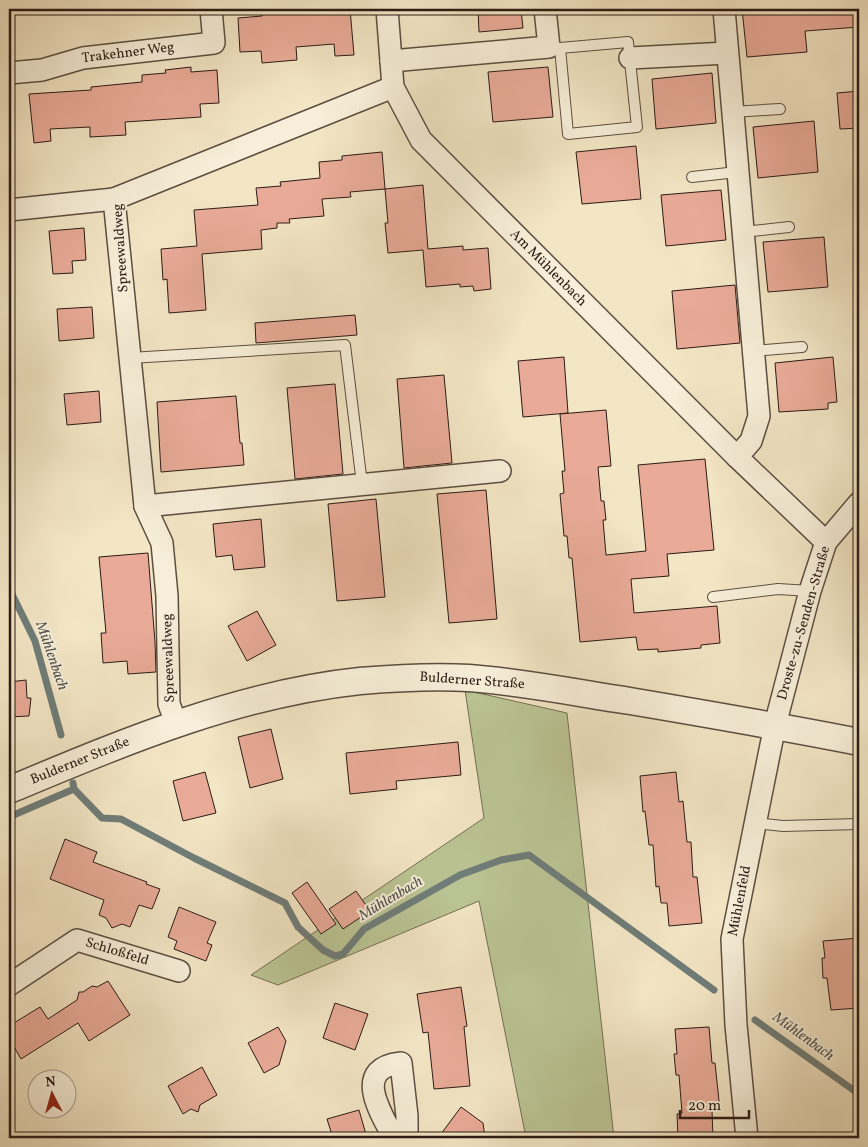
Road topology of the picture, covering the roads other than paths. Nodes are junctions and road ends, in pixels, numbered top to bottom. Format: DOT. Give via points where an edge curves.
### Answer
graph roads {
  1 [pos="211,9"];
  2 [pos="386,9"];
  3 [pos="545,9"];
  4 [pos="724,9"];
  5 [pos="554,47"];
  6 [pos="727,53"];
  7 [pos="630,58"];
  8 [pos="391,61"];
  9 [pos="9,73"];
  10 [pos="393,88"];
  11 [pos="780,108"];
  12 [pos="732,112"];
  13 [pos="737,172"];
  14 [pos="692,177"];
  15 [pos="114,199"];
  16 [pos="9,210"];
  17 [pos="789,227"];
  18 [pos="743,232"];
  19 [pos="802,347"];
  20 [pos="753,351"];
  21 [pos="130,358"];
  22 [pos="737,457"];
  23 [pos="500,471"];
  24 [pos="362,484"];
  25 [pos="859,503"];
  26 [pos="145,506"];
  27 [pos="826,542"];
  28 [pos="810,590"];
  29 [pos="713,597"];
  30 [pos="176,723"];
  31 [pos="776,725"];
  32 [pos="859,742"];
  33 [pos="9,790"];
  34 [pos="756,823"];
  35 [pos="859,824"];
  36 [pos="178,971"];
  37 [pos="9,985"];
  38 [pos="394,1138"];
  39 [pos="407,1138"];
  40 [pos="747,1138"];
  1 -- 9 [label="street, Trakehner Weg" via="214,43 83,58 42,70"];
  2 -- 8 [label="street, Am Mühlenbach"];
  3 -- 5 [label="street"];
  4 -- 6 [label="street"];
  5 -- 7 [label="lane" via="628,42"];
  5 -- 7 [label="lane" via="568,134 637,127"];
  5 -- 8 [label="street"];
  6 -- 7 [label="street"];
  6 -- 12 [label="street"];
  8 -- 10 [label="street, Am Mühlenbach"];
  10 -- 15 [label="street, Spreewaldweg"];
  10 -- 22 [label="street, Am Mühlenbach" via="421,140"];
  11 -- 12 [label="lane"];
  12 -- 13 [label="street"];
  13 -- 14 [label="lane"];
  13 -- 18 [label="street"];
  15 -- 16 [label="street"];
  15 -- 21 [label="street, Spreewaldweg"];
  17 -- 18 [label="lane"];
  18 -- 20 [label="street"];
  19 -- 20 [label="lane"];
  20 -- 22 [label="street" via="759,416 751,441"];
  21 -- 24 [label="lane" via="345,345"];
  21 -- 26 [label="street, Spreewaldweg"];
  22 -- 27 [label="street, Am Mühlenbach"];
  23 -- 24 [label="street"];
  24 -- 26 [label="street"];
  25 -- 27 [label="street, Droste-zu-Senden-Straße"];
  26 -- 30 [label="street, Spreewaldweg" via="162,543 167,596 169,704"];
  27 -- 28 [label="street, Droste-zu-Senden-Straße"];
  28 -- 29 [label="lane" via="778,589"];
  28 -- 31 [label="street, Droste-zu-Senden-Straße"];
  30 -- 31 [label="street, Bulderner Straße" via="313,688 418,677 468,678 531,685"];
  30 -- 33 [label="street, Bulderner Straße"];
  31 -- 32 [label="street, Bulderner Straße"];
  31 -- 34 [label="street, Mühlenfeld"];
  34 -- 35 [label="lane" via="783,826"];
  34 -- 40 [label="street, Mühlenfeld" via="732,939"];
  36 -- 37 [label="street, Schloßfeld" via="77,940"];
  38 -- 39 [label="street" via="375,1099 372,1085 377,1073 390,1064 401,1063"];
}
